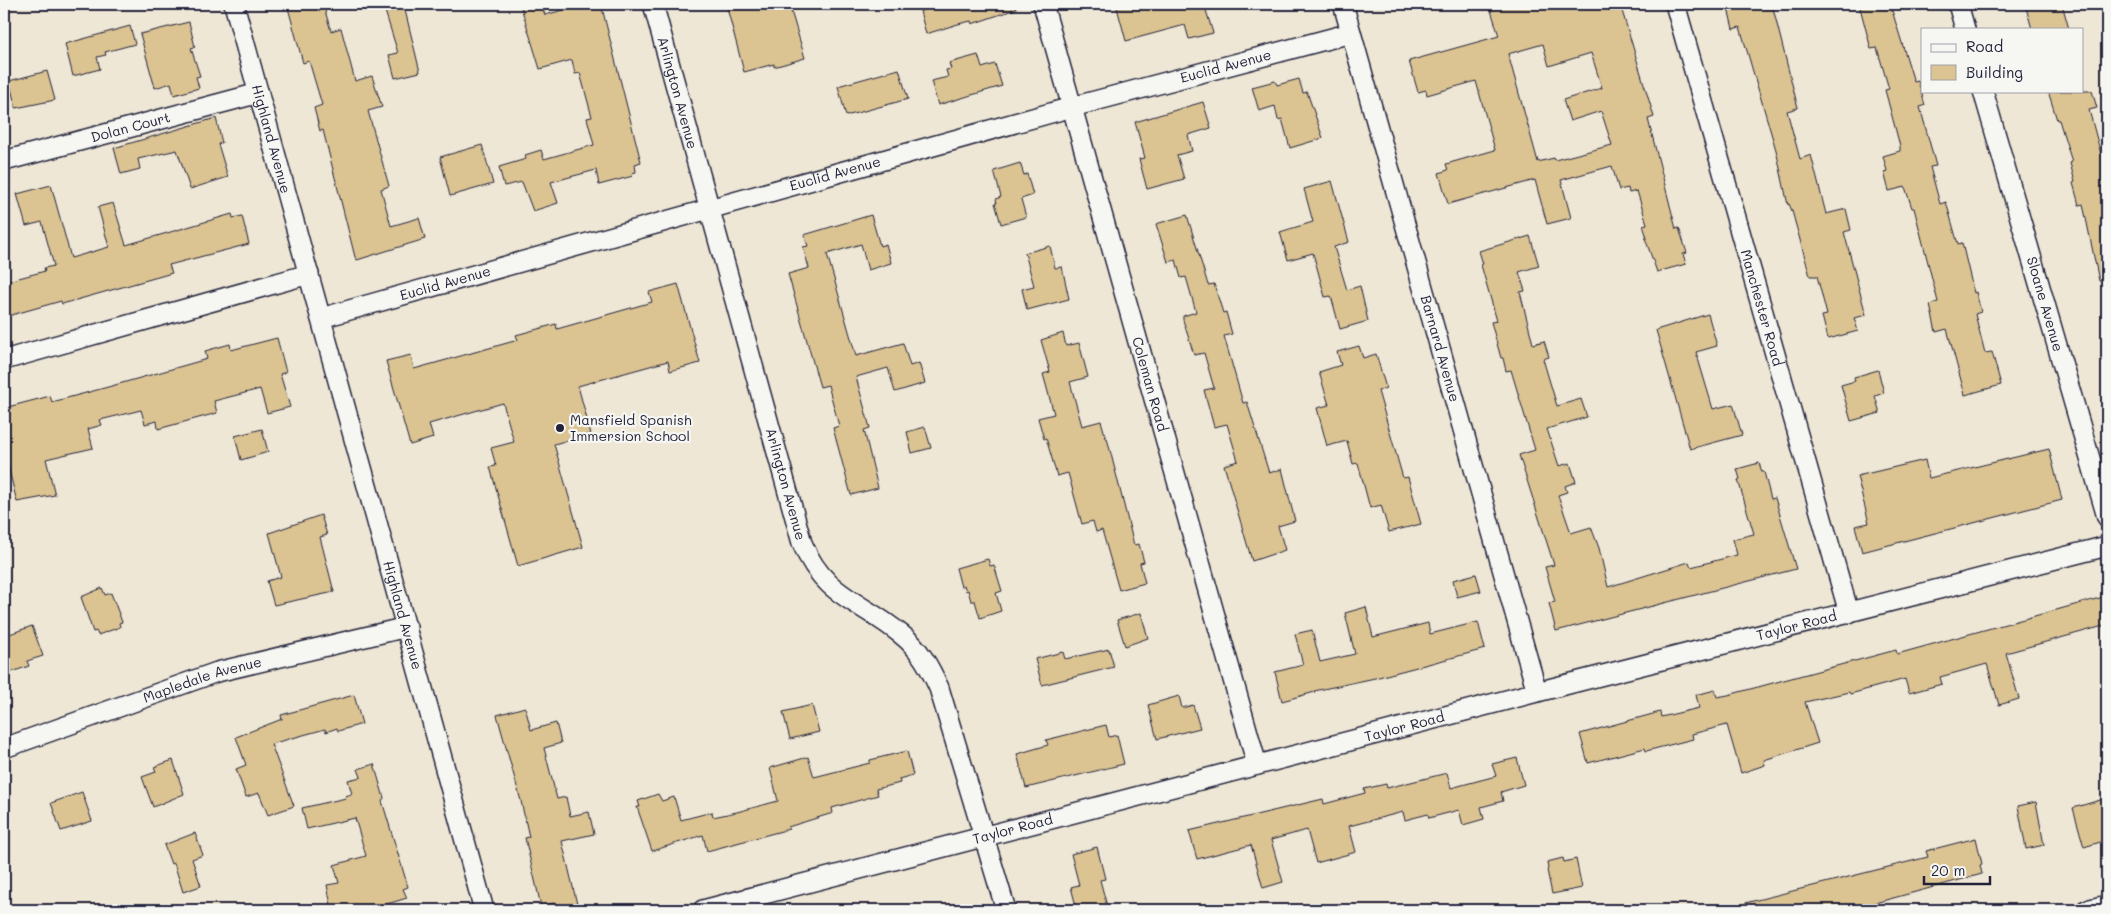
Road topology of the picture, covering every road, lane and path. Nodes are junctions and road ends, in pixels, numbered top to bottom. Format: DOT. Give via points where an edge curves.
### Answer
graph roads {
  1 [pos="234,4"];
  2 [pos="653,4"];
  3 [pos="1043,4"];
  4 [pos="1343,4"];
  5 [pos="1675,4"];
  6 [pos="1958,4"];
  7 [pos="1965,28"];
  8 [pos="1351,33"];
  9 [pos="1983,92"];
  10 [pos="259,93"];
  11 [pos="1072,107"];
  12 [pos="4,161"];
  13 [pos="710,210"];
  14 [pos="309,274"];
  15 [pos="321,318"];
  16 [pos="4,360"];
  17 [pos="2107,517"];
  18 [pos="2107,546"];
  19 [pos="1849,613"];
  20 [pos="406,627"];
  21 [pos="1537,692"];
  22 [pos="4,748"];
  23 [pos="1257,765"];
  24 [pos="983,837"];
  25 [pos="2107,905"];
  26 [pos="484,910"];
  27 [pos="703,910"];
  28 [pos="1006,910"];
  29 [pos="2086,910"];
  1 -- 10 [label="street, Highland Avenue"];
  2 -- 13 [label="street, Arlington Avenue"];
  3 -- 11 [label="street, Coleman Road"];
  4 -- 8 [label="street, Barnard Avenue"];
  5 -- 19 [label="street, Manchester Road"];
  6 -- 7 [label="street"];
  8 -- 11 [label="street, Euclid Avenue"];
  8 -- 21 [label="street, Barnard Avenue"];
  9 -- 17 [label="street, Sloane Avenue"];
  10 -- 12 [label="street, Dolan Court"];
  10 -- 14 [label="street, Highland Avenue"];
  11 -- 13 [label="street, Euclid Avenue"];
  11 -- 23 [label="street, Coleman Road"];
  13 -- 15 [label="street, Euclid Avenue"];
  13 -- 24 [label="street, Arlington Avenue" via="795,522 810,562 834,590 904,636 925,661 939,688"];
  14 -- 15 [label="street, Highland Avenue"];
  14 -- 16 [label="street"];
  15 -- 20 [label="street, Highland Avenue"];
  18 -- 19 [label="street, Taylor Road"];
  19 -- 21 [label="street, Taylor Road"];
  20 -- 22 [label="street, Mapledale Avenue" via="217,672"];
  20 -- 26 [label="street, Highland Avenue"];
  21 -- 23 [label="street, Taylor Road"];
  23 -- 24 [label="street, Taylor Road"];
  24 -- 27 [label="street, Taylor Road"];
  24 -- 28 [label="street, Arlington Avenue"];
  25 -- 29 [label="street"];
}
